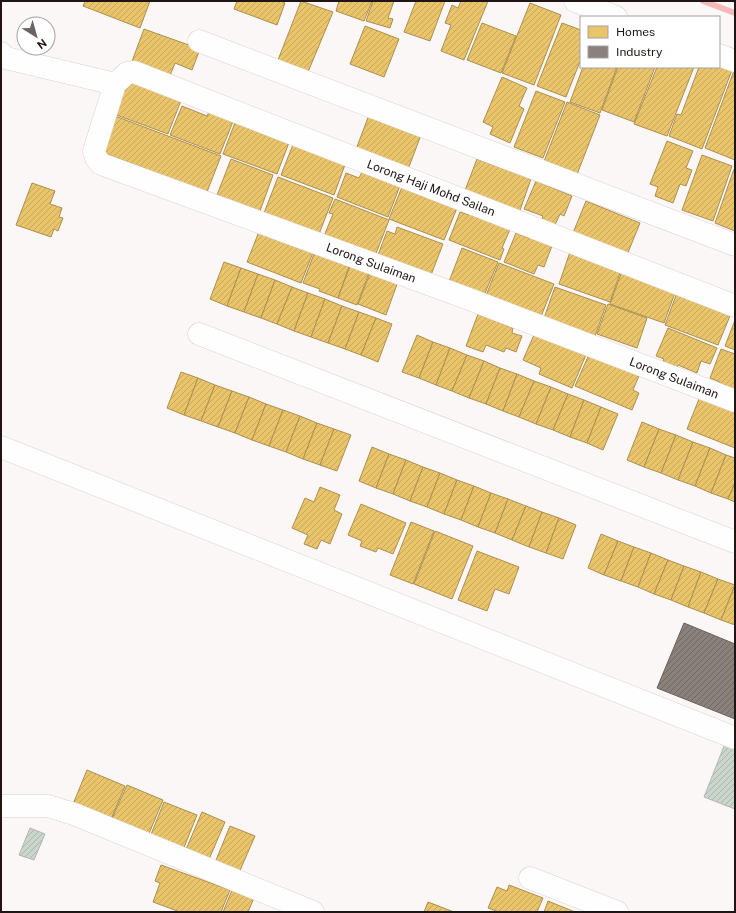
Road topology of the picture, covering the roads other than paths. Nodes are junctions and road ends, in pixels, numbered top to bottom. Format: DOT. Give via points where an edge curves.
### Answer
graph roads {
  1 [pos="575,1"];
  2 [pos="613,16"];
  3 [pos="199,41"];
  4 [pos="1,53"];
  5 [pos="720,55"];
  6 [pos="735,61"];
  7 [pos="121,78"];
  8 [pos="735,244"];
  9 [pos="735,306"];
  10 [pos="199,334"];
  11 [pos="735,401"];
  12 [pos="1,447"];
  13 [pos="735,542"];
  14 [pos="735,738"];
  15 [pos="1,806"];
  16 [pos="530,878"];
  17 [pos="313,912"];
  18 [pos="617,912"];
  1 -- 2 [label="street"];
  3 -- 8 [label="street"];
  4 -- 7 [label="street, Lorong Haji Mohd Sailan" via="6,58"];
  5 -- 6 [label="street"];
  7 -- 9 [label="street, Lorong Haji Mohd Sailan" via="134,72"];
  7 -- 11 [label="street, Lorong Sulaiman" via="94,151 101,164 469,299"];
  10 -- 13 [label="street"];
  12 -- 14 [label="street"];
  15 -- 17 [label="street" via="48,806 74,814"];
  16 -- 18 [label="street"];
}
